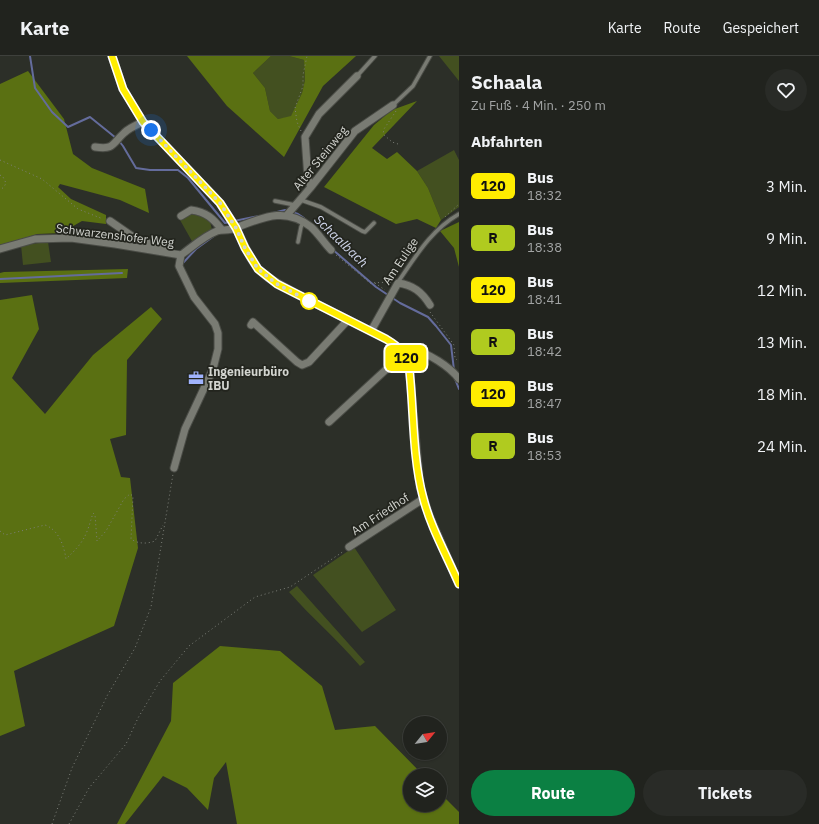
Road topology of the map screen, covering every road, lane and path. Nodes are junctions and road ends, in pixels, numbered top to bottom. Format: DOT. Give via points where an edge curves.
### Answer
graph roads {
  1 [pos="112,56"];
  2 [pos="307,56"];
  3 [pos="375,56"];
  4 [pos="430,56"];
  5 [pos="357,76"];
  6 [pos="395,105"];
  7 [pos="143,122"];
  8 [pos="305,137"];
  9 [pos="398,144"];
  10 [pos="95,147"];
  11 [pos="0,160"];
  12 [pos="0,175"];
  13 [pos="311,187"];
  14 [pos="0,190"];
  15 [pos="275,201"];
  16 [pos="296,204"];
  17 [pos="288,214"];
  18 [pos="459,214"];
  19 [pos="181,216"];
  20 [pos="110,221"];
  21 [pos="303,222"];
  22 [pos="233,223"];
  23 [pos="374,223"];
  24 [pos="222,230"];
  25 [pos="298,242"];
  26 [pos="0,249"];
  27 [pos="330,250"];
  28 [pos="181,255"];
  29 [pos="374,283"];
  30 [pos="398,283"];
  31 [pos="392,294"];
  32 [pos="430,305"];
  33 [pos="348,320"];
  34 [pos="251,325"];
  35 [pos="371,331"];
  36 [pos="404,353"];
  37 [pos="457,360"];
  38 [pos="458,377"];
  39 [pos="329,422"];
  40 [pos="174,468"];
  41 [pos="423,499"];
  42 [pos="164,523"];
  43 [pos="0,531"];
  44 [pos="349,548"];
  45 [pos="459,584"];
  46 [pos="52,824"];
  47 [pos="69,824"];
  1 -- 7 [label="street" via="123,89"];
  2 -- 8 [label="path" via="296,108 297,122"];
  3 -- 5 [label="lane"];
  4 -- 6 [label="lane" via="413,86"];
  5 -- 8 [label="street" via="319,114"];
  6 -- 9 [label="path" via="396,112 383,134"];
  6 -- 13 [label="street, Alter Steinweg" via="355,131"];
  7 -- 10 [label="street" via="124,133 105,149"];
  7 -- 22 [label="street" via="220,203"];
  8 -- 13 [label="street" via="308,179"];
  11 -- 20 [label="path" via="42,179 78,209"];
  12 -- 14 [label="path" via="6,183"];
  13 -- 16 [label="street, Alter Steinweg"];
  15 -- 16 [label="lane"];
  16 -- 17 [label="street, Alter Steinweg"];
  16 -- 23 [label="lane" via="321,207 362,232"];
  17 -- 21 [label="street"];
  17 -- 22 [label="street" via="245,224"];
  18 -- 30 [label="lane, Am Eulige" via="447,221 427,241"];
  19 -- 24 [label="street" via="191,210 206,213"];
  20 -- 28 [label="street" via="136,239"];
  21 -- 25 [label="lane"];
  21 -- 27 [label="street" via="314,230"];
  22 -- 24 [label="street" via="228,230"];
  22 -- 33 [label="street" via="251,259 267,278"];
  24 -- 28 [label="street"];
  26 -- 28 [label="street, Schwarzenshofer Weg" via="35,239 70,238"];
  27 -- 29 [label="path" via="370,283"];
  28 -- 40 [label="street" via="179,266 194,297 215,324 218,348 213,370 185,429"];
  29 -- 30 [label="path"];
  29 -- 31 [label="path"];
  30 -- 31 [label="street, Am Eulige"];
  30 -- 32 [label="street" via="415,288 424,295"];
  31 -- 35 [label="street, Am Eulige"];
  32 -- 37 [label="path" via="432,316 454,345"];
  33 -- 34 [label="street" via="309,362 302,365 253,322"];
  33 -- 35 [label="street"];
  35 -- 36 [label="street" via="399,347"];
  36 -- 38 [label="street" via="412,350 435,359"];
  36 -- 39 [label="street"];
  36 -- 41 [label="street" via="409,366"];
  40 -- 42 [label="path"];
  41 -- 44 [label="street, Am Friedhof"];
  41 -- 45 [label="street"];
  42 -- 43 [label="path" via="155,541 135,542 131,539 133,496 130,494 124,499 106,531 97,541 93,513 86,536 80,546 66,559 64,546 51,527 45,525 5,535"];
  42 -- 46 [label="path" via="151,607 135,648 107,696 72,768"];
  44 -- 47 [label="path" via="290,587 255,597 189,646 160,681 126,744 89,788"];
}
